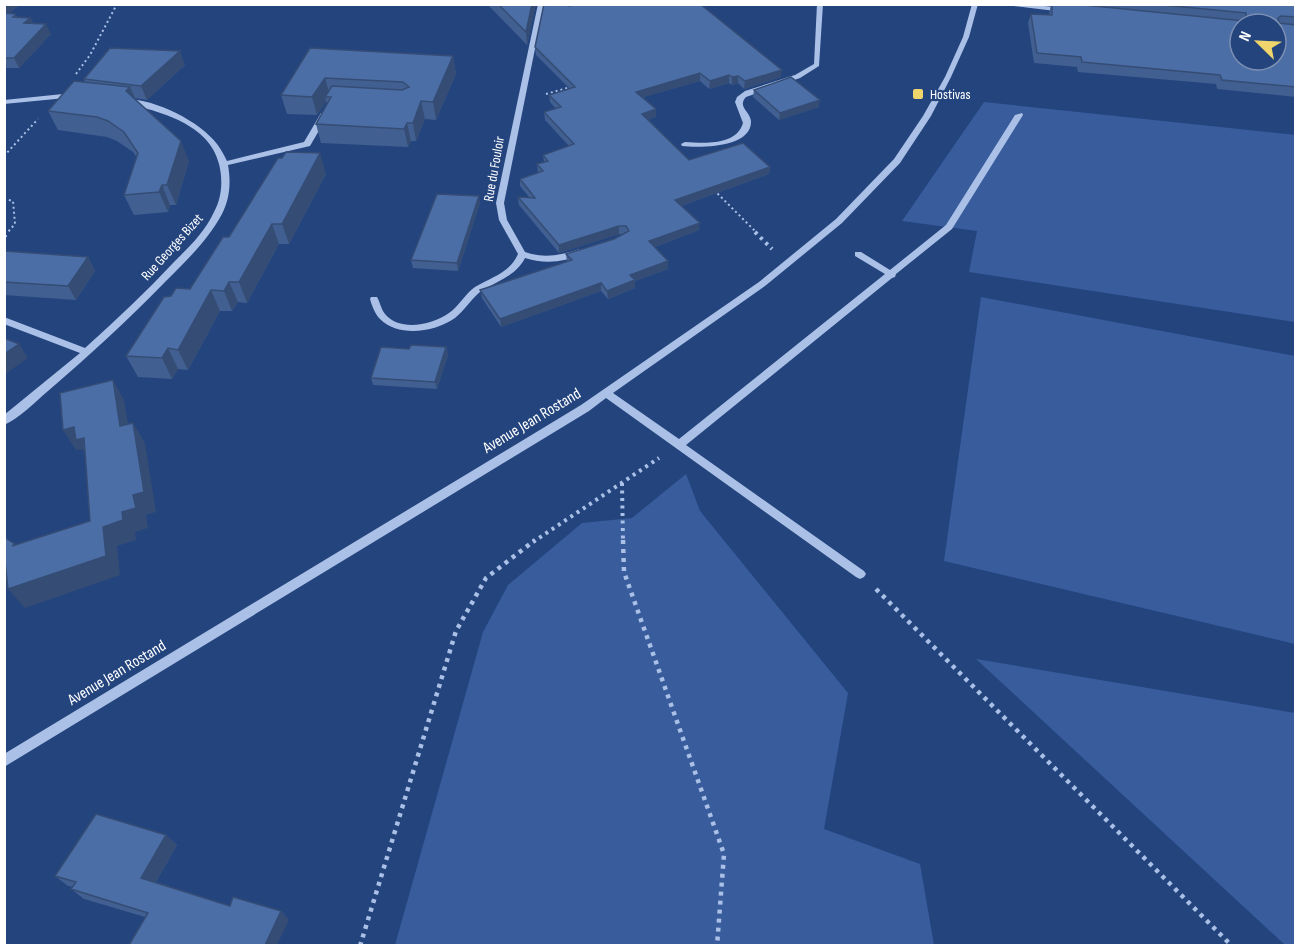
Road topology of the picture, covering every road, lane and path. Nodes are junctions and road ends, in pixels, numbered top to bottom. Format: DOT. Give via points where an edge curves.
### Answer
graph roads {
  1 [pos="117,4"];
  2 [pos="541,4"];
  3 [pos="820,4"];
  4 [pos="975,4"];
  5 [pos="999,4"];
  6 [pos="1068,11"];
  7 [pos="576,86"];
  8 [pos="60,95"];
  9 [pos="81,95"];
  10 [pos="114,98"];
  11 [pos="521,101"];
  12 [pos="4,102"];
  13 [pos="328,109"];
  14 [pos="1019,115"];
  15 [pos="686,144"];
  16 [pos="4,156"];
  17 [pos="223,164"];
  18 [pos="712,188"];
  19 [pos="4,199"];
  20 [pos="4,237"];
  21 [pos="591,249"];
  22 [pos="522,254"];
  23 [pos="858,254"];
  24 [pos="787,264"];
  25 [pos="892,275"];
  26 [pos="374,299"];
  27 [pos="4,320"];
  28 [pos="87,352"];
  29 [pos="608,394"];
  30 [pos="4,421"];
  31 [pos="679,445"];
  32 [pos="622,482"];
  33 [pos="860,574"];
  34 [pos="4,761"];
  35 [pos="360,945"];
  36 [pos="717,945"];
  37 [pos="1232,945"];
  1 -- 8 [label="path" via="90,55"];
  2 -- 11 [label="street, Rue du Fouloir"];
  3 -- 15 [label="street" via="817,65 802,75 745,93 738,106 747,120 744,130 733,140"];
  4 -- 24 [label="street, Avenue Jean Rostand" via="957,58 927,116 897,161 839,221"];
  5 -- 6 [label="street"];
  7 -- 11 [label="path"];
  8 -- 9 [label="street"];
  8 -- 12 [label="street"];
  8 -- 16 [label="path"];
  10 -- 17 [label="street, Rue Georges Bizet" via="148,105 188,122 213,142"];
  11 -- 22 [label="street, Rue du Fouloir" via="500,203 503,220"];
  13 -- 17 [label="street" via="307,144"];
  14 -- 25 [label="street" via="949,227"];
  17 -- 28 [label="street, Rue Georges Bizet" via="223,201 211,226"];
  18 -- 24 [label="path"];
  19 -- 20 [label="path" via="13,201 15,224"];
  21 -- 22 [label="street" via="550,260"];
  22 -- 26 [label="street" via="514,268 473,293 449,318 430,325 408,327 387,320"];
  23 -- 25 [label="street"];
  24 -- 29 [label="street, Avenue Jean Rostand"];
  25 -- 31 [label="street"];
  27 -- 28 [label="street"];
  28 -- 30 [label="street, Rue Georges Bizet"];
  29 -- 31 [label="street"];
  29 -- 34 [label="street, Avenue Jean Rostand"];
  31 -- 32 [label="path"];
  31 -- 33 [label="street"];
  32 -- 35 [label="path" via="486,578 456,631"];
  32 -- 36 [label="path" via="624,572 724,854"];
  33 -- 37 [label="path"];
}
